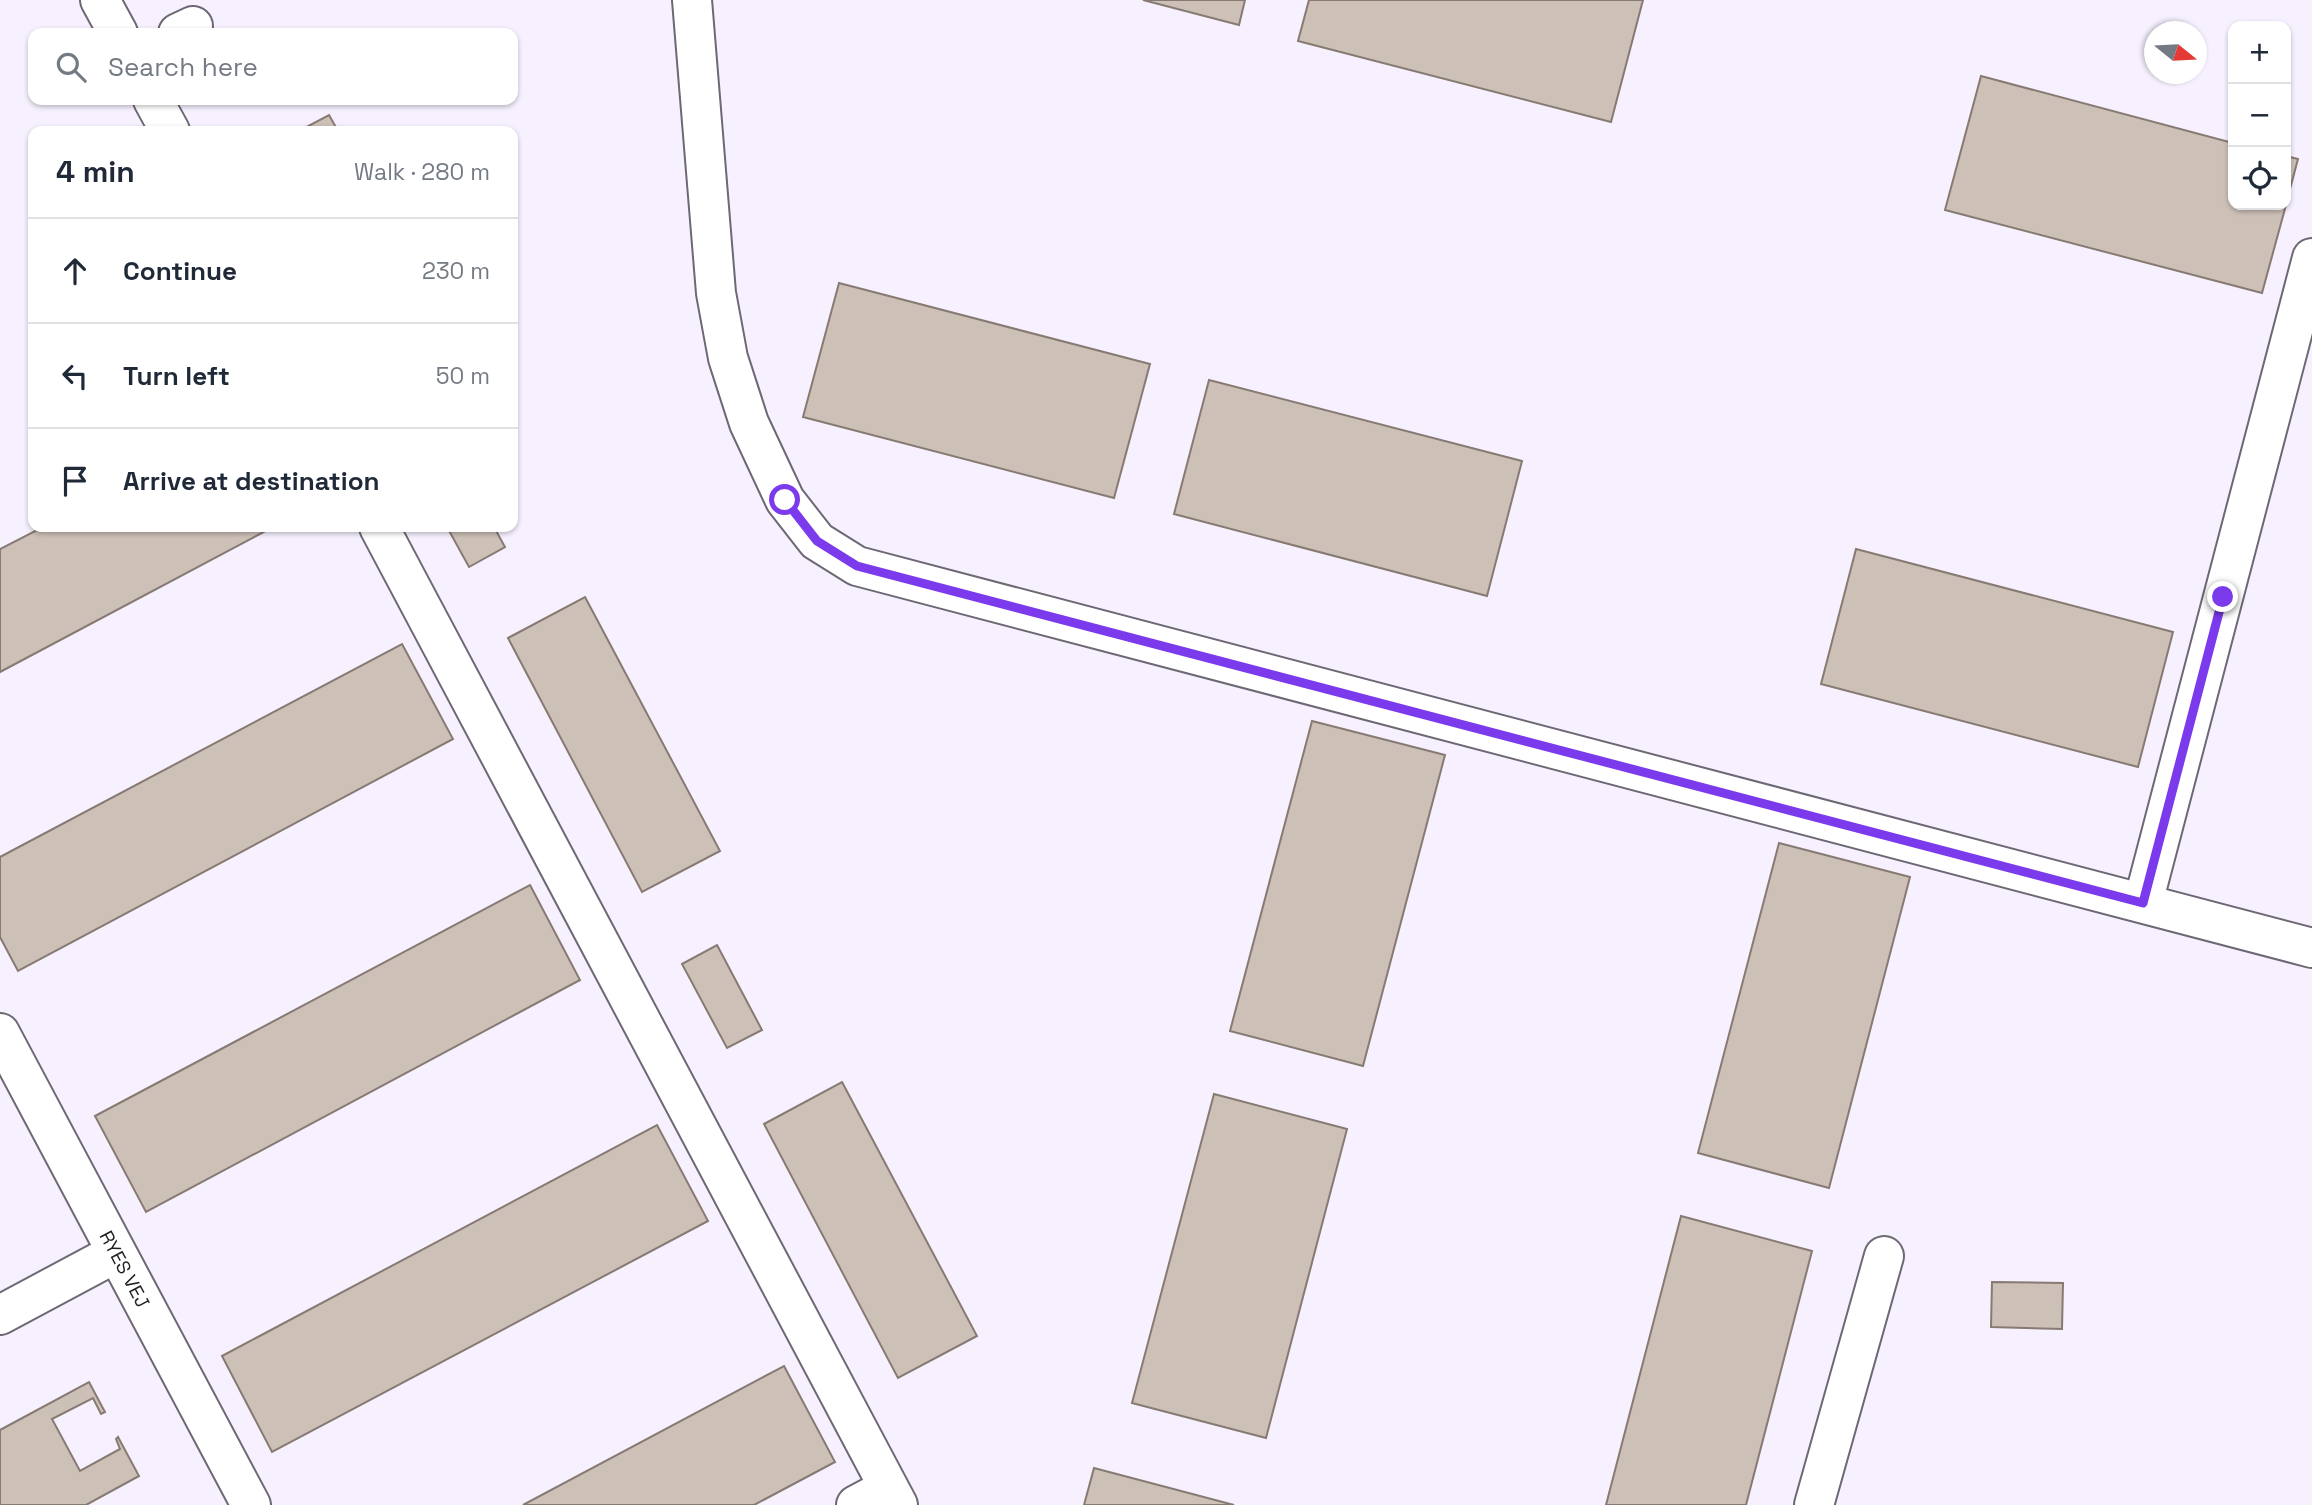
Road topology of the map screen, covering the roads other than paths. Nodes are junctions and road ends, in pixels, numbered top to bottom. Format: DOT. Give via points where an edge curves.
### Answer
graph roads {
  1 [pos="100,0"];
  2 [pos="692,0"];
  3 [pos="115,28"];
  4 [pos="156,105"];
  5 [pos="167,126"];
  6 [pos="2312,258"];
  7 [pos="382,532"];
  8 [pos="2143,903"];
  9 [pos="2312,948"];
  10 [pos="0,1033"];
  11 [pos="116,1253"];
  12 [pos="1884,1256"];
  13 [pos="0,1314"];
  14 [pos="881,1499"];
  15 [pos="251,1505"];
  16 [pos="1814,1505"];
  1 -- 3 [label="lane"];
  2 -- 8 [label="lane" via="716,293 728,358 749,423 785,500 817,541 857,566"];
  4 -- 5 [label="lane"];
  6 -- 8 [label="lane"];
  7 -- 14 [label="lane"];
  8 -- 9 [label="lane"];
  10 -- 11 [label="lane, RYES VEJ"];
  11 -- 13 [label="lane"];
  11 -- 15 [label="lane, RYES VEJ"];
  12 -- 16 [label="lane"];
}
